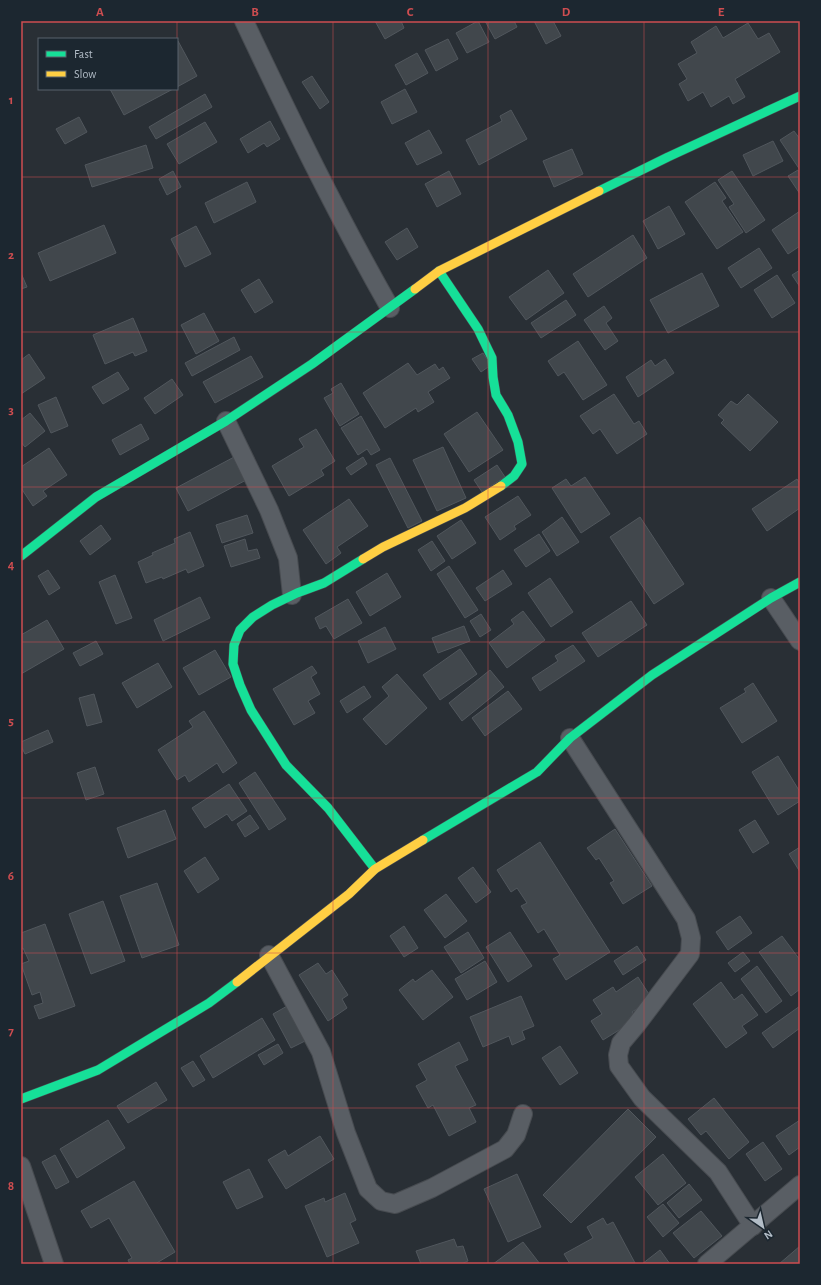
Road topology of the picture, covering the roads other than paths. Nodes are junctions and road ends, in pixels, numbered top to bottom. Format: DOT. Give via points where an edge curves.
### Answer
graph roads {
  1 [pos="244,21"];
  2 [pos="800,96"];
  3 [pos="439,271"];
  4 [pos="390,308"];
  5 [pos="226,421"];
  6 [pos="21,556"];
  7 [pos="800,582"];
  8 [pos="292,595"];
  9 [pos="770,598"];
  10 [pos="800,641"];
  11 [pos="570,738"];
  12 [pos="375,869"];
  13 [pos="269,955"];
  14 [pos="21,1099"];
  15 [pos="523,1114"];
  16 [pos="21,1166"];
  17 [pos="800,1185"];
  18 [pos="753,1226"];
  19 [pos="54,1264"];
  20 [pos="707,1264"];
  1 -- 4 [label="street" via="310,159"];
  2 -- 3 [label="street" via="668,157"];
  3 -- 4 [label="street"];
  3 -- 8 [label="street" via="478,329 492,358 496,395 518,442 522,464 514,476 503,485 465,508 383,547 324,583"];
  4 -- 5 [label="street"];
  5 -- 6 [label="street" via="96,497"];
  5 -- 8 [label="street" via="269,510 288,558"];
  7 -- 9 [label="street"];
  8 -- 12 [label="street" via="253,617 240,630 234,645 234,664 240,685 251,710 286,765 328,808"];
  9 -- 10 [label="street"];
  9 -- 11 [label="street" via="652,675"];
  11 -- 12 [label="street" via="537,772"];
  11 -- 18 [label="street" via="686,919 691,938 690,954 621,1043 618,1055 620,1066 642,1098 718,1172"];
  12 -- 13 [label="street" via="349,894"];
  13 -- 14 [label="street" via="209,1002 98,1070"];
  13 -- 15 [label="street" via="321,1052 346,1133 368,1188 381,1201 395,1204 505,1150 516,1135"];
  16 -- 19 [label="street"];
  17 -- 18 [label="street"];
  18 -- 20 [label="street"];
}
